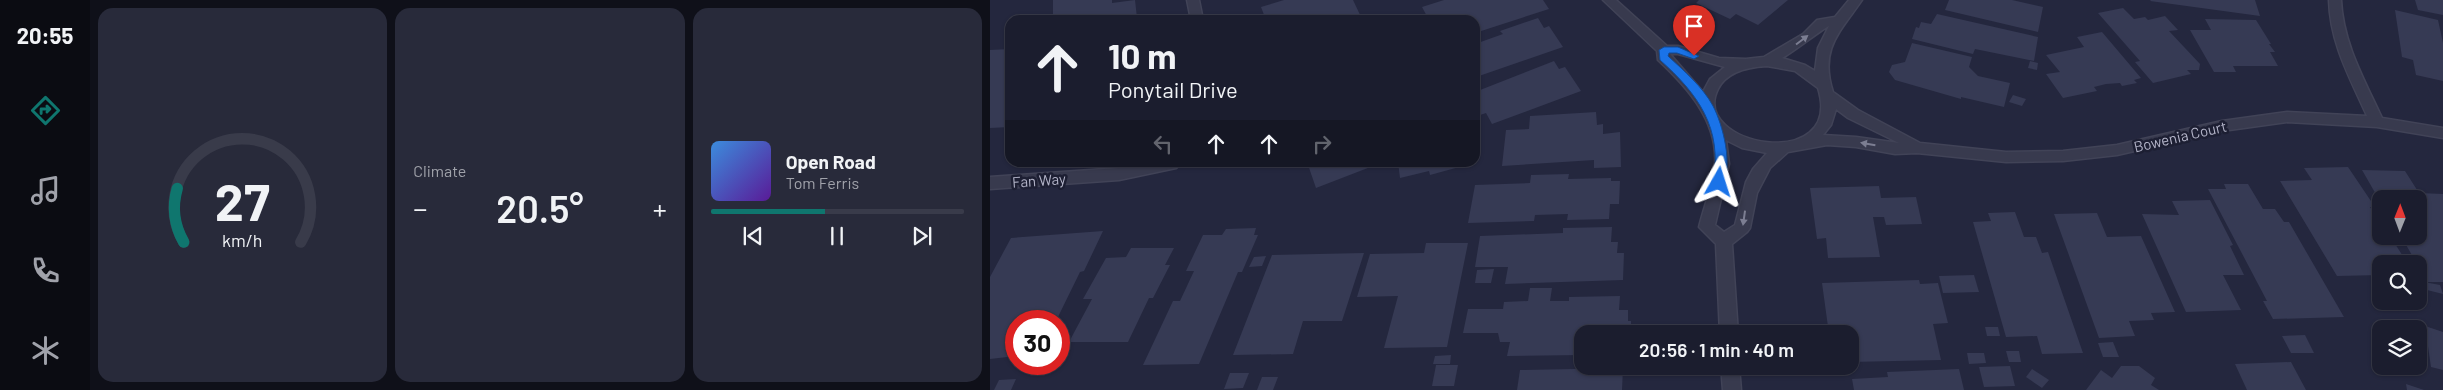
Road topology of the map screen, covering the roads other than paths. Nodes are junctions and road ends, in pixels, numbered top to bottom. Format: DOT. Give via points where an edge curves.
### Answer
graph roads {
  1 [pos="1193,0"];
  2 [pos="1609,0"];
  3 [pos="1856,0"];
  4 [pos="2336,0"];
  5 [pos="1196,15"];
  6 [pos="1837,21"];
  7 [pos="1664,50"];
  8 [pos="1767,61"];
  9 [pos="1747,64"];
  10 [pos="1826,90"];
  11 [pos="1710,113"];
  12 [pos="2377,122"];
  13 [pos="2443,133"];
  14 [pos="1790,146"];
  15 [pos="1917,148"];
  16 [pos="1152,167"];
  17 [pos="990,183"];
  18 [pos="1724,241"];
  19 [pos="1729,325"];
  20 [pos="1731,375"];
  21 [pos="1732,390"];
  1 -- 5 [label="street"];
  2 -- 7 [label="street"];
  3 -- 6 [label="street"];
  4 -- 12 [label="street" via="2339,36"];
  8 -- 6 [label="street, one-way" via="1796,45 1821,23"];
  6 -- 10 [label="street" via="1835,31 1822,52 1820,64"];
  7 -- 9 [label="street" via="1678,50 1719,62"];
  7 -- 11 [label="street" via="1663,57"];
  8 -- 9 [label="street"];
  8 -- 10 [label="street" via="1802,68"];
  9 -- 11 [label="street" via="1729,71 1716,82 1709,94"];
  10 -- 14 [label="street" via="1831,109 1826,124 1814,136"];
  10 -- 15 [label="street, Bowenia Court" via="1853,114 1900,136"];
  11 -- 14 [label="street" via="1722,131 1736,141 1756,147"];
  11 -- 18 [label="street" via="1721,148 1722,164 1707,227"];
  12 -- 13 [label="street, Bowenia Court"];
  12 -- 15 [label="street, Bowenia Court" via="2287,117 2254,120 2117,150 2063,156 2006,157"];
  15 -- 14 [label="street, Bowenia Court, one-way" via="1895,149 1827,140"];
  14 -- 18 [label="street, one-way" via="1770,157 1760,169 1751,185 1742,228"];
  16 -- 17 [label="street, Fan Way" via="1119,174"];
  18 -- 19 [label="street"];
  20 -- 21 [label="street"];
}
